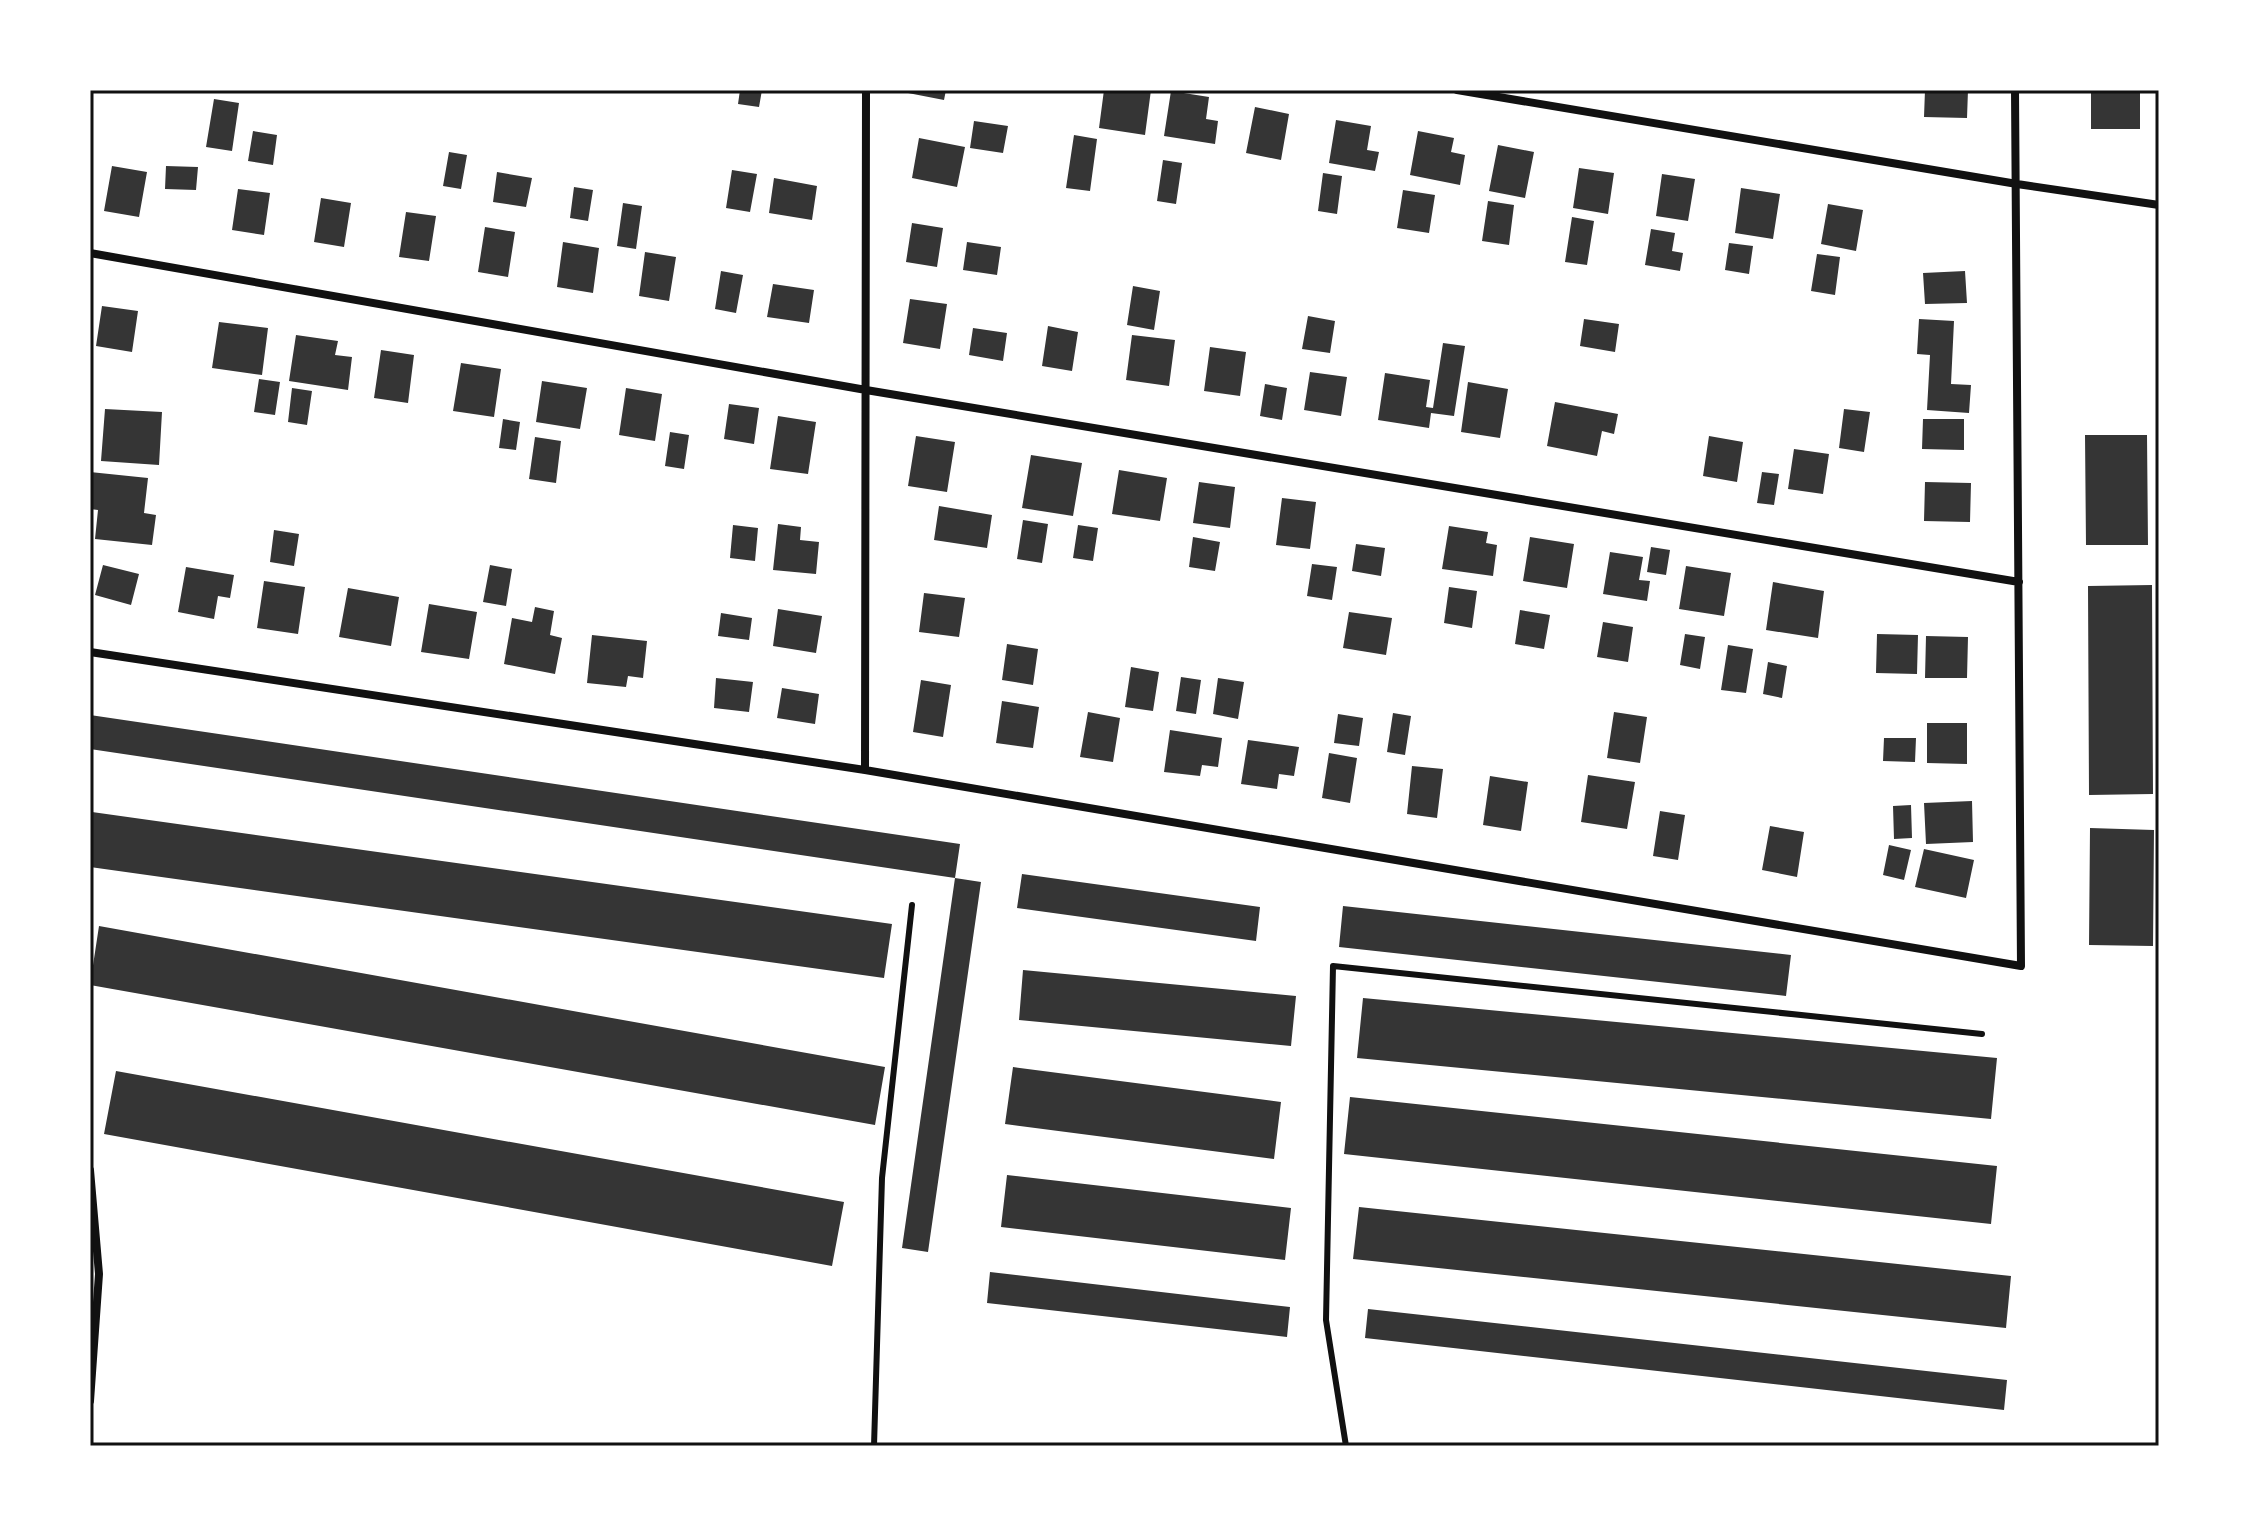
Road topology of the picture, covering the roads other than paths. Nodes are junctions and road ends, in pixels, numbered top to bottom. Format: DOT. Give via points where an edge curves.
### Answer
graph roads {
  1 [pos="866,90"];
  2 [pos="1457,90"];
  3 [pos="2015,90"];
  4 [pos="2017,184"];
  5 [pos="2159,205"];
  6 [pos="90,253"];
  7 [pos="866,390"];
  8 [pos="2019,582"];
  9 [pos="90,652"];
  10 [pos="865,770"];
  11 [pos="912,905"];
  12 [pos="1982,1034"];
  13 [pos="90,1170"];
  14 [pos="90,1401"];
  15 [pos="874,1446"];
  16 [pos="1346,1446"];
  1 -- 7 [label="street"];
  2 -- 4 [label="street"];
  3 -- 4 [label="street"];
  4 -- 5 [label="street"];
  4 -- 8 [label="street"];
  6 -- 7 [label="street"];
  7 -- 8 [label="street"];
  7 -- 10 [label="street"];
  8 -- 10 [label="street" via="2021,966"];
  9 -- 10 [label="street"];
  11 -- 15 [label="lane" via="882,1178"];
  12 -- 16 [label="lane" via="1333,966 1326,1320"];
  13 -- 14 [label="street" via="99,1274"];
}
